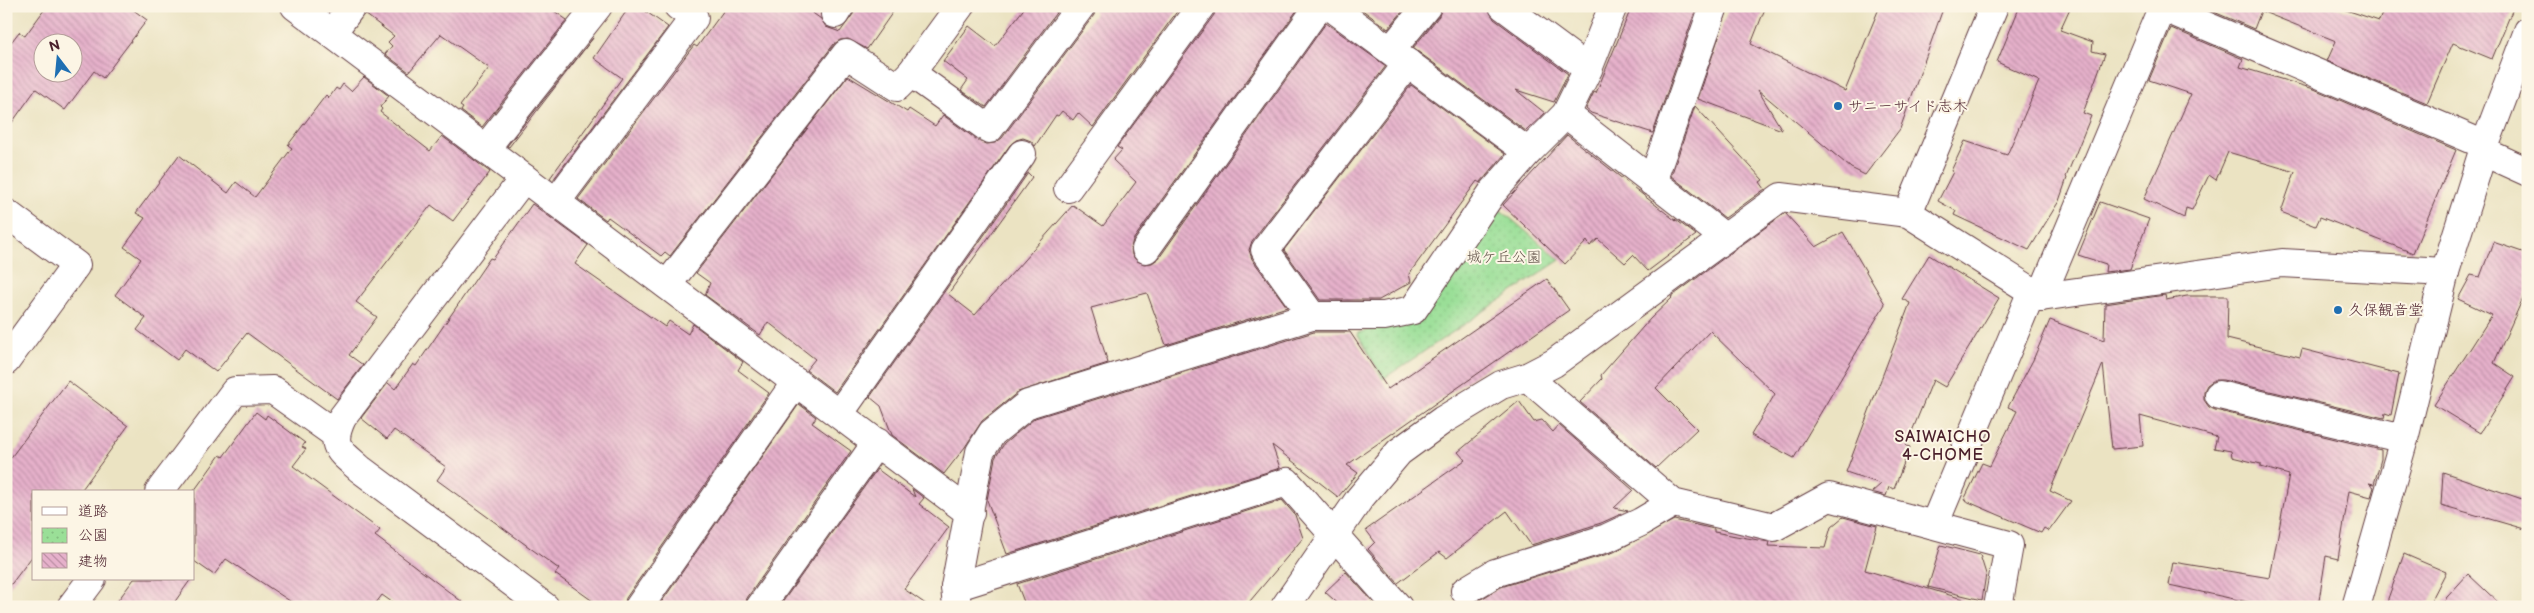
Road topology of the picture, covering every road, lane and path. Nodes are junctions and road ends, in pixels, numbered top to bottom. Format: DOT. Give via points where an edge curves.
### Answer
graph roads {
  1 [pos="295,6"];
  2 [pos="352,6"];
  3 [pos="598,6"];
  4 [pos="678,6"];
  5 [pos="960,6"];
  6 [pos="1081,6"];
  7 [pos="1200,6"];
  8 [pos="1319,6"];
  9 [pos="1330,6"];
  10 [pos="1427,6"];
  11 [pos="1503,6"];
  12 [pos="1613,6"];
  13 [pos="1714,6"];
  14 [pos="1994,6"];
  15 [pos="2163,7"];
  16 [pos="2528,31"];
  17 [pos="332,33"];
  18 [pos="1399,57"];
  19 [pos="1588,69"];
  20 [pos="911,73"];
  21 [pos="1566,114"];
  22 [pos="2485,148"];
  23 [pos="485,149"];
  24 [pos="1528,152"];
  25 [pos="1022,154"];
  26 [pos="2528,172"];
  27 [pos="524,178"];
  28 [pos="1652,182"];
  29 [pos="1068,188"];
  30 [pos="556,202"];
  31 [pos="6,213"];
  32 [pos="1908,213"];
  33 [pos="1724,237"];
  34 [pos="1146,249"];
  35 [pos="2445,272"];
  36 [pos="667,285"];
  37 [pos="2037,294"];
  38 [pos="1312,316"];
  39 [pos="6,361"];
  40 [pos="1527,377"];
  41 [pos="796,382"];
  42 [pos="2219,395"];
  43 [pos="839,414"];
  44 [pos="335,434"];
  45 [pos="2404,439"];
  46 [pos="877,442"];
  47 [pos="161,490"];
  48 [pos="1673,503"];
  49 [pos="970,513"];
  50 [pos="1934,524"];
  51 [pos="1335,536"];
  52 [pos="91,580"];
  53 [pos="1465,591"];
  54 [pos="956,597"];
  55 [pos="71,607"];
  56 [pos="545,607"];
  57 [pos="639,607"];
  58 [pos="760,607"];
  59 [pos="1286,607"];
  60 [pos="1398,607"];
  61 [pos="1998,607"];
  62 [pos="2356,607"];
  1 -- 17 [label="street"];
  2 -- 17 [label="street"];
  3 -- 23 [label="street"];
  4 -- 30 [label="street" via="694,18"];
  5 -- 20 [label="street"];
  6 -- 20 [label="street" via="990,129"];
  7 -- 29 [label="street"];
  8 -- 34 [label="street"];
  9 -- 18 [label="street"];
  10 -- 18 [label="street"];
  11 -- 19 [label="street"];
  12 -- 19 [label="street"];
  13 -- 28 [label="street"];
  14 -- 32 [label="street"];
  15 -- 22 [label="street"];
  15 -- 37 [label="street"];
  16 -- 22 [label="street"];
  17 -- 23 [label="street"];
  18 -- 24 [label="street"];
  18 -- 38 [label="street" via="1265,250"];
  19 -- 21 [label="street"];
  20 -- 36 [label="street" via="897,87 846,54"];
  21 -- 24 [label="street"];
  21 -- 28 [label="street"];
  22 -- 26 [label="street"];
  22 -- 35 [label="street"];
  23 -- 27 [label="street"];
  24 -- 38 [label="street" via="1492,193 1413,310 1384,316"];
  25 -- 43 [label="street"];
  27 -- 30 [label="street"];
  27 -- 44 [label="street" via="342,418"];
  28 -- 33 [label="street"];
  30 -- 36 [label="street"];
  31 -- 39 [label="street" via="76,265"];
  32 -- 33 [label="street" via="1781,197"];
  32 -- 37 [label="street"];
  33 -- 40 [label="street" via="1554,363"];
  35 -- 37 [label="street" via="2282,263"];
  35 -- 45 [label="street"];
  36 -- 41 [label="street"];
  37 -- 50 [label="street"];
  38 -- 49 [label="street" via="1028,404 992,433 980,452"];
  40 -- 48 [label="street"];
  40 -- 51 [label="street" via="1501,385 1443,420 1399,452 1360,498"];
  41 -- 43 [label="street"];
  41 -- 57 [label="street"];
  42 -- 45 [label="street"];
  43 -- 46 [label="street"];
  44 -- 47 [label="street" via="273,390 235,391"];
  44 -- 56 [label="street" via="338,448 360,469"];
  45 -- 62 [label="street"];
  46 -- 49 [label="street"];
  46 -- 58 [label="street"];
  48 -- 50 [label="street" via="1774,527 1829,497"];
  48 -- 53 [label="street" via="1607,538 1495,573"];
  49 -- 54 [label="street"];
  50 -- 61 [label="street" via="2008,545"];
  51 -- 54 [label="street" via="1287,482"];
  51 -- 59 [label="street"];
  51 -- 60 [label="street"];
  52 -- 55 [label="street"];
}
